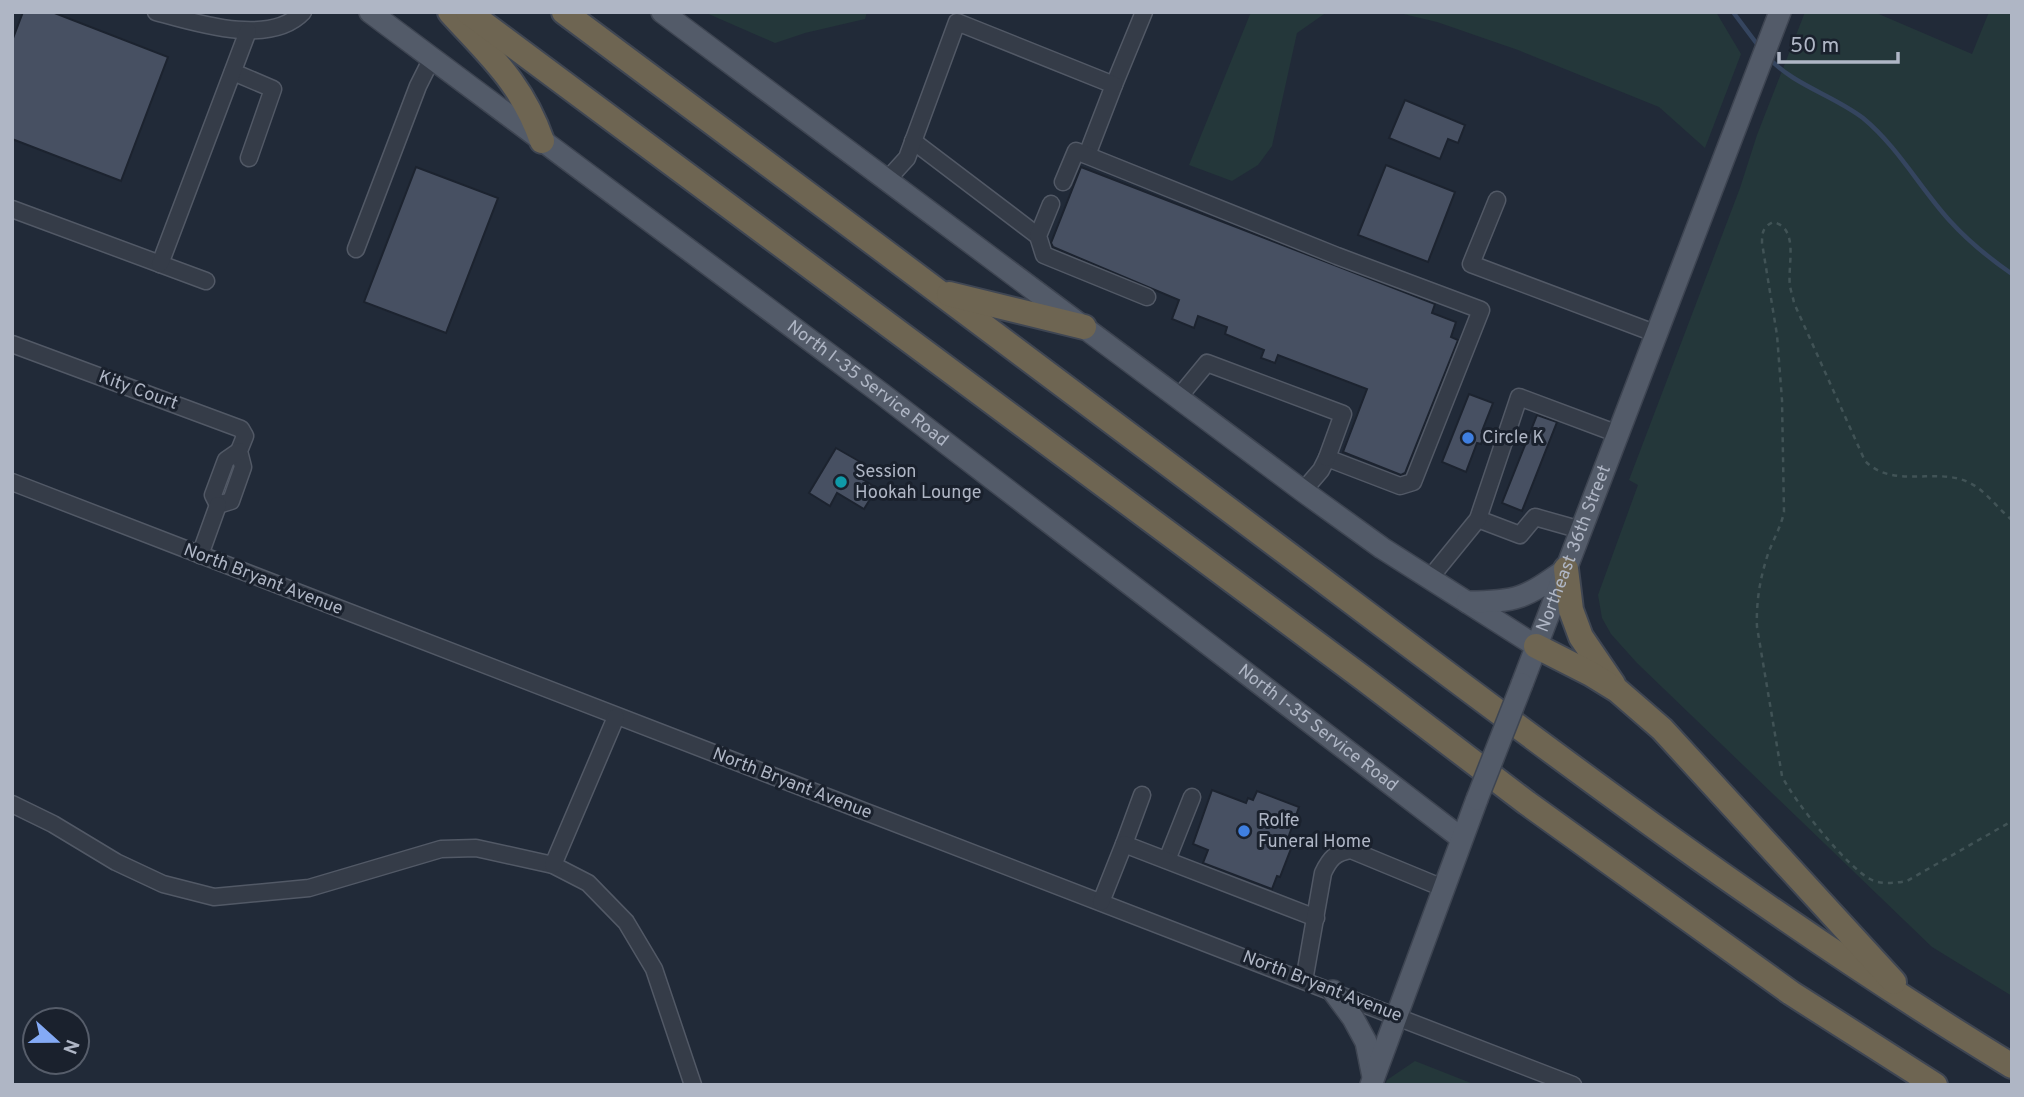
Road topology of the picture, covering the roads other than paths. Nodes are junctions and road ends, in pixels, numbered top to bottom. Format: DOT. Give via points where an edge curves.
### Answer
graph roads {
  1 [pos="156,12"];
  2 [pos="303,12"];
  3 [pos="370,12"];
  4 [pos="450,12"];
  5 [pos="468,12"];
  6 [pos="564,12"];
  7 [pos="662,12"];
  8 [pos="1144,12"];
  9 [pos="1780,12"];
  10 [pos="959,17"];
  11 [pos="248,31"];
  12 [pos="432,58"];
  13 [pos="233,72"];
  14 [pos="1115,85"];
  15 [pos="541,141"];
  16 [pos="914,141"];
  17 [pos="1087,155"];
  18 [pos="249,158"];
  19 [pos="887,180"];
  20 [pos="1063,182"];
  21 [pos="1497,200"];
  22 [pos="1051,204"];
  23 [pos="12,209"];
  24 [pos="1038,236"];
  25 [pos="356,249"];
  26 [pos="160,264"];
  27 [pos="206,281"];
  28 [pos="938,291"];
  29 [pos="1147,298"];
  30 [pos="1084,327"];
  31 [pos="1657,334"];
  32 [pos="12,344"];
  33 [pos="1179,397"];
  34 [pos="1618,434"];
  35 [pos="1327,458"];
  36 [pos="12,482"];
  37 [pos="1303,491"];
  38 [pos="1478,519"];
  39 [pos="1581,530"];
  40 [pos="200,555"];
  41 [pos="1566,569"];
  42 [pos="1430,578"];
  43 [pos="1467,602"];
  44 [pos="1536,646"];
  45 [pos="1617,690"];
  46 [pos="616,717"];
  47 [pos="1143,795"];
  48 [pos="1192,797"];
  49 [pos="12,804"];
  50 [pos="1461,838"];
  51 [pos="1124,844"];
  52 [pos="1167,860"];
  53 [pos="553,865"];
  54 [pos="1443,888"];
  55 [pos="1101,902"];
  56 [pos="1316,918"];
  57 [pos="1304,981"];
  58 [pos="1333,991"];
  59 [pos="1918,1009"];
  60 [pos="1396,1016"];
  61 [pos="2012,1066"];
  62 [pos="1372,1082"];
  63 [pos="693,1085"];
  64 [pos="1573,1085"];
  65 [pos="1935,1085"];
  1 -- 11 [label="street"];
  2 -- 11 [label="street" via="279,28"];
  3 -- 12 [label="main road, North I-35 Service Road"];
  4 -- 15 [label="highway" via="513,82"];
  5 -- 65 [label="highway" via="1582,844 1791,993"];
  6 -- 28 [label="highway"];
  7 -- 19 [label="main road"];
  8 -- 14 [label="street"];
  9 -- 31 [label="main road, Northeast 36th Street"];
  10 -- 14 [label="street"];
  10 -- 16 [label="street"];
  11 -- 13 [label="street"];
  12 -- 15 [label="main road, North I-35 Service Road"];
  12 -- 25 [label="street"];
  13 -- 18 [label="street" via="274,89"];
  13 -- 26 [label="street"];
  14 -- 17 [label="street"];
  15 -- 50 [label="main road, North I-35 Service Road" via="882,394"];
  16 -- 19 [label="street" via="907,158"];
  16 -- 24 [label="street"];
  17 -- 20 [label="street" via="1076,150"];
  17 -- 35 [label="street" via="1480,310 1413,482 1399,486"];
  19 -- 30 [label="main road"];
  21 -- 31 [label="street" via="1471,264"];
  22 -- 24 [label="street"];
  23 -- 26 [label="street"];
  24 -- 29 [label="street" via="1044,255"];
  26 -- 27 [label="street"];
  28 -- 30 [label="highway"];
  28 -- 59 [label="highway" via="1553,754"];
  30 -- 33 [label="main road"];
  31 -- 34 [label="main road, Northeast 36th Street"];
  32 -- 40 [label="street, Kity Court" via="241,429 244,436 239,451 226,460 213,495 218,505"];
  33 -- 35 [label="street" via="1207,363 1343,414"];
  33 -- 37 [label="main road"];
  34 -- 38 [label="street" via="1519,397"];
  34 -- 39 [label="main road, Northeast 36th Street"];
  35 -- 37 [label="street"];
  36 -- 40 [label="street, North Bryant Avenue"];
  37 -- 42 [label="main road"];
  38 -- 39 [label="street" via="1520,535 1535,517"];
  38 -- 42 [label="street"];
  39 -- 41 [label="main road, Northeast 36th Street"];
  40 -- 46 [label="street, North Bryant Avenue"];
  41 -- 43 [label="main road" via="1531,594 1509,601"];
  41 -- 44 [label="main road, Northeast 36th Street"];
  41 -- 45 [label="highway" via="1571,610 1581,637"];
  42 -- 43 [label="main road"];
  43 -- 44 [label="main road"];
  44 -- 45 [label="highway"];
  44 -- 50 [label="main road, Northeast 36th Street, bridge"];
  45 -- 59 [label="highway" via="1700,768"];
  46 -- 53 [label="street"];
  46 -- 55 [label="street, North Bryant Avenue"];
  47 -- 51 [label="street"];
  48 -- 52 [label="street"];
  49 -- 53 [label="street" via="163,884 214,898 309,888 441,849 476,848"];
  50 -- 54 [label="main road, Northeast 36th Street"];
  51 -- 52 [label="street"];
  51 -- 55 [label="street"];
  52 -- 56 [label="street"];
  53 -- 63 [label="street" via="587,883 626,922 654,968"];
  54 -- 56 [label="street" via="1351,850 1339,852 1323,873"];
  54 -- 60 [label="main road, Northeast 36th Street"];
  55 -- 57 [label="street, North Bryant Avenue"];
  56 -- 57 [label="street"];
  57 -- 58 [label="street, North Bryant Avenue"];
  58 -- 60 [label="street, North Bryant Avenue"];
  58 -- 62 [label="main road" via="1366,1042"];
  59 -- 61 [label="highway"];
  60 -- 62 [label="main road, Northeast 36th Street"];
  60 -- 64 [label="street, North Bryant Avenue"];
}
